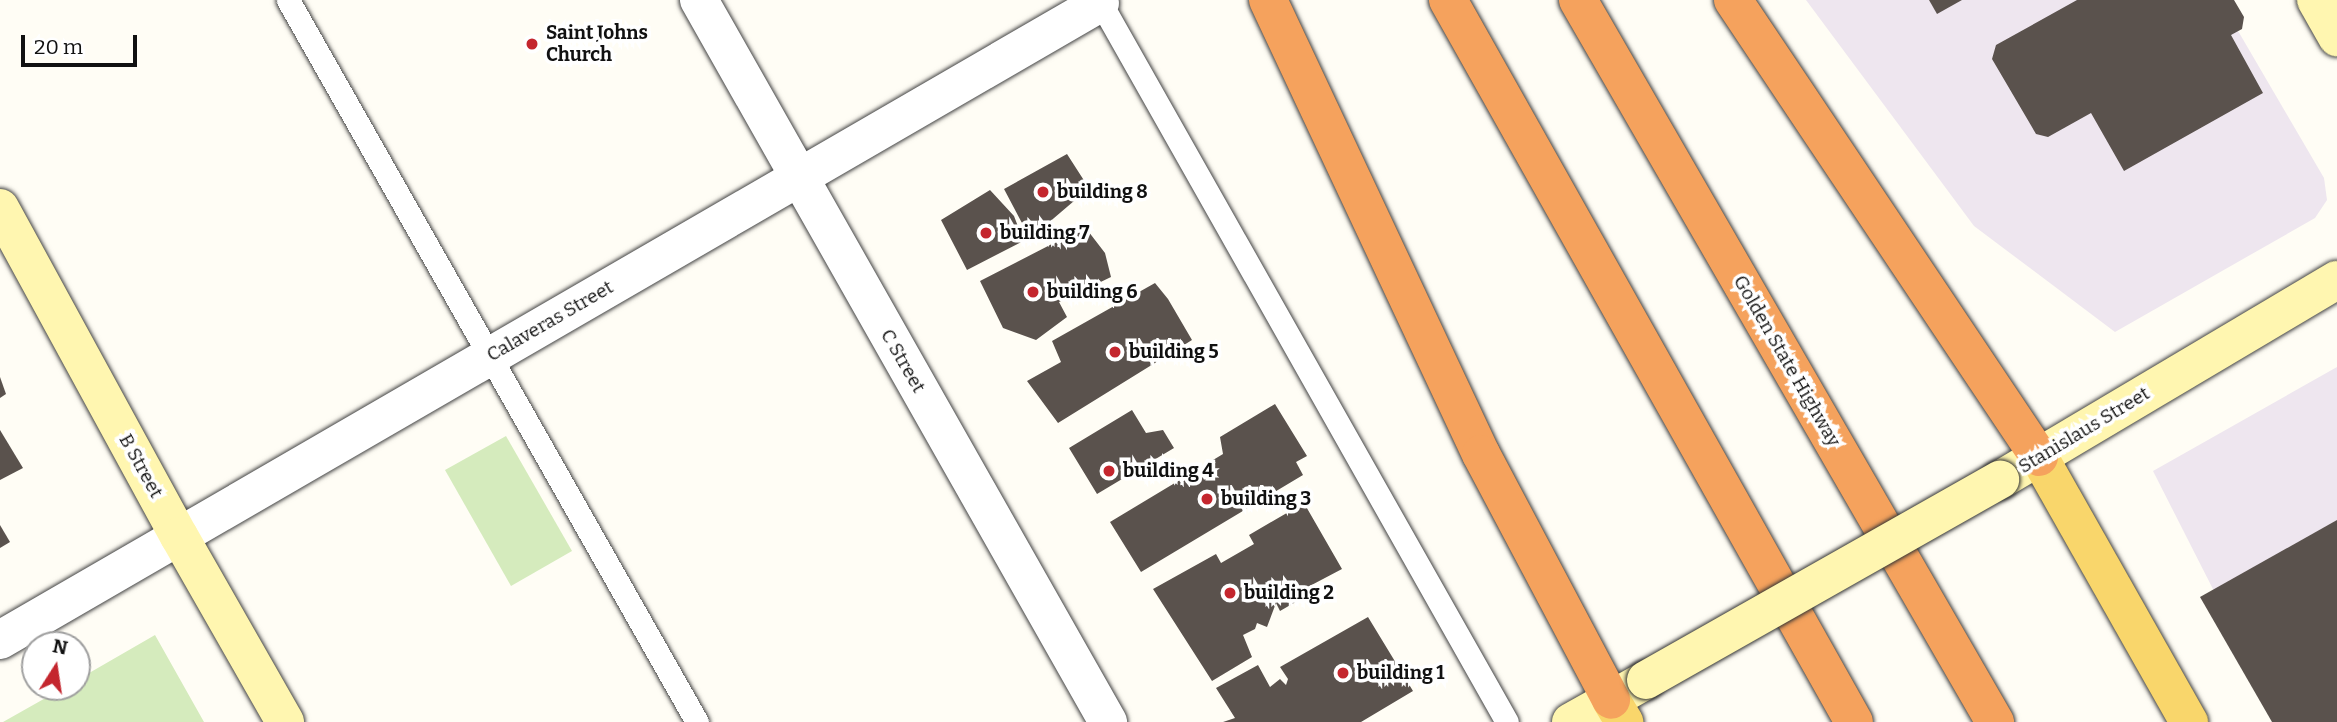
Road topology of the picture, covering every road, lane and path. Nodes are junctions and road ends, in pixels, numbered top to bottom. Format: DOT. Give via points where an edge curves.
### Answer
graph roads {
  1 [pos="288,0"];
  2 [pos="699,0"];
  3 [pos="1268,0"];
  4 [pos="1448,0"];
  5 [pos="1578,0"];
  6 [pos="1733,0"];
  7 [pos="2316,0"];
  8 [pos="1100,1"];
  9 [pos="2337,37"];
  10 [pos="799,177"];
  11 [pos="0,208"];
  12 [pos="2337,280"];
  13 [pos="489,357"];
  14 [pos="2039,457"];
  15 [pos="179,536"];
  16 [pos="0,640"];
  17 [pos="1954,650"];
  18 [pos="1617,711"];
  19 [pos="285,722"];
  20 [pos="697,722"];
  21 [pos="1108,722"];
  22 [pos="1507,722"];
  23 [pos="1571,722"];
  24 [pos="1854,722"];
  25 [pos="1995,722"];
  26 [pos="2000,722"];
  27 [pos="2189,722"];
  1 -- 13 [label="lane"];
  2 -- 10 [label="street, C Street"];
  3 -- 18 [label="highway" via="1481,454"];
  4 -- 24 [label="highway"];
  5 -- 17 [label="highway, Golden State Highway"];
  6 -- 14 [label="highway"];
  7 -- 9 [label="main road"];
  8 -- 10 [label="street, Calaveras Street"];
  8 -- 22 [label="lane"];
  10 -- 13 [label="street, Calaveras Street"];
  10 -- 21 [label="street, C Street"];
  11 -- 15 [label="main road, B Street"];
  12 -- 14 [label="main road, Stanislaus Street"];
  13 -- 15 [label="street, Calaveras Street"];
  13 -- 20 [label="lane"];
  14 -- 18 [label="main road, Stanislaus Street, bridge" via="1646,680"];
  14 -- 27 [label="main road"];
  15 -- 16 [label="street, Calaveras Street"];
  15 -- 19 [label="main road, B Street"];
  17 -- 25 [label="highway, Golden State Highway"];
  17 -- 26 [label="highway"];
  18 -- 23 [label="main road, Stanislaus Street"];
}
